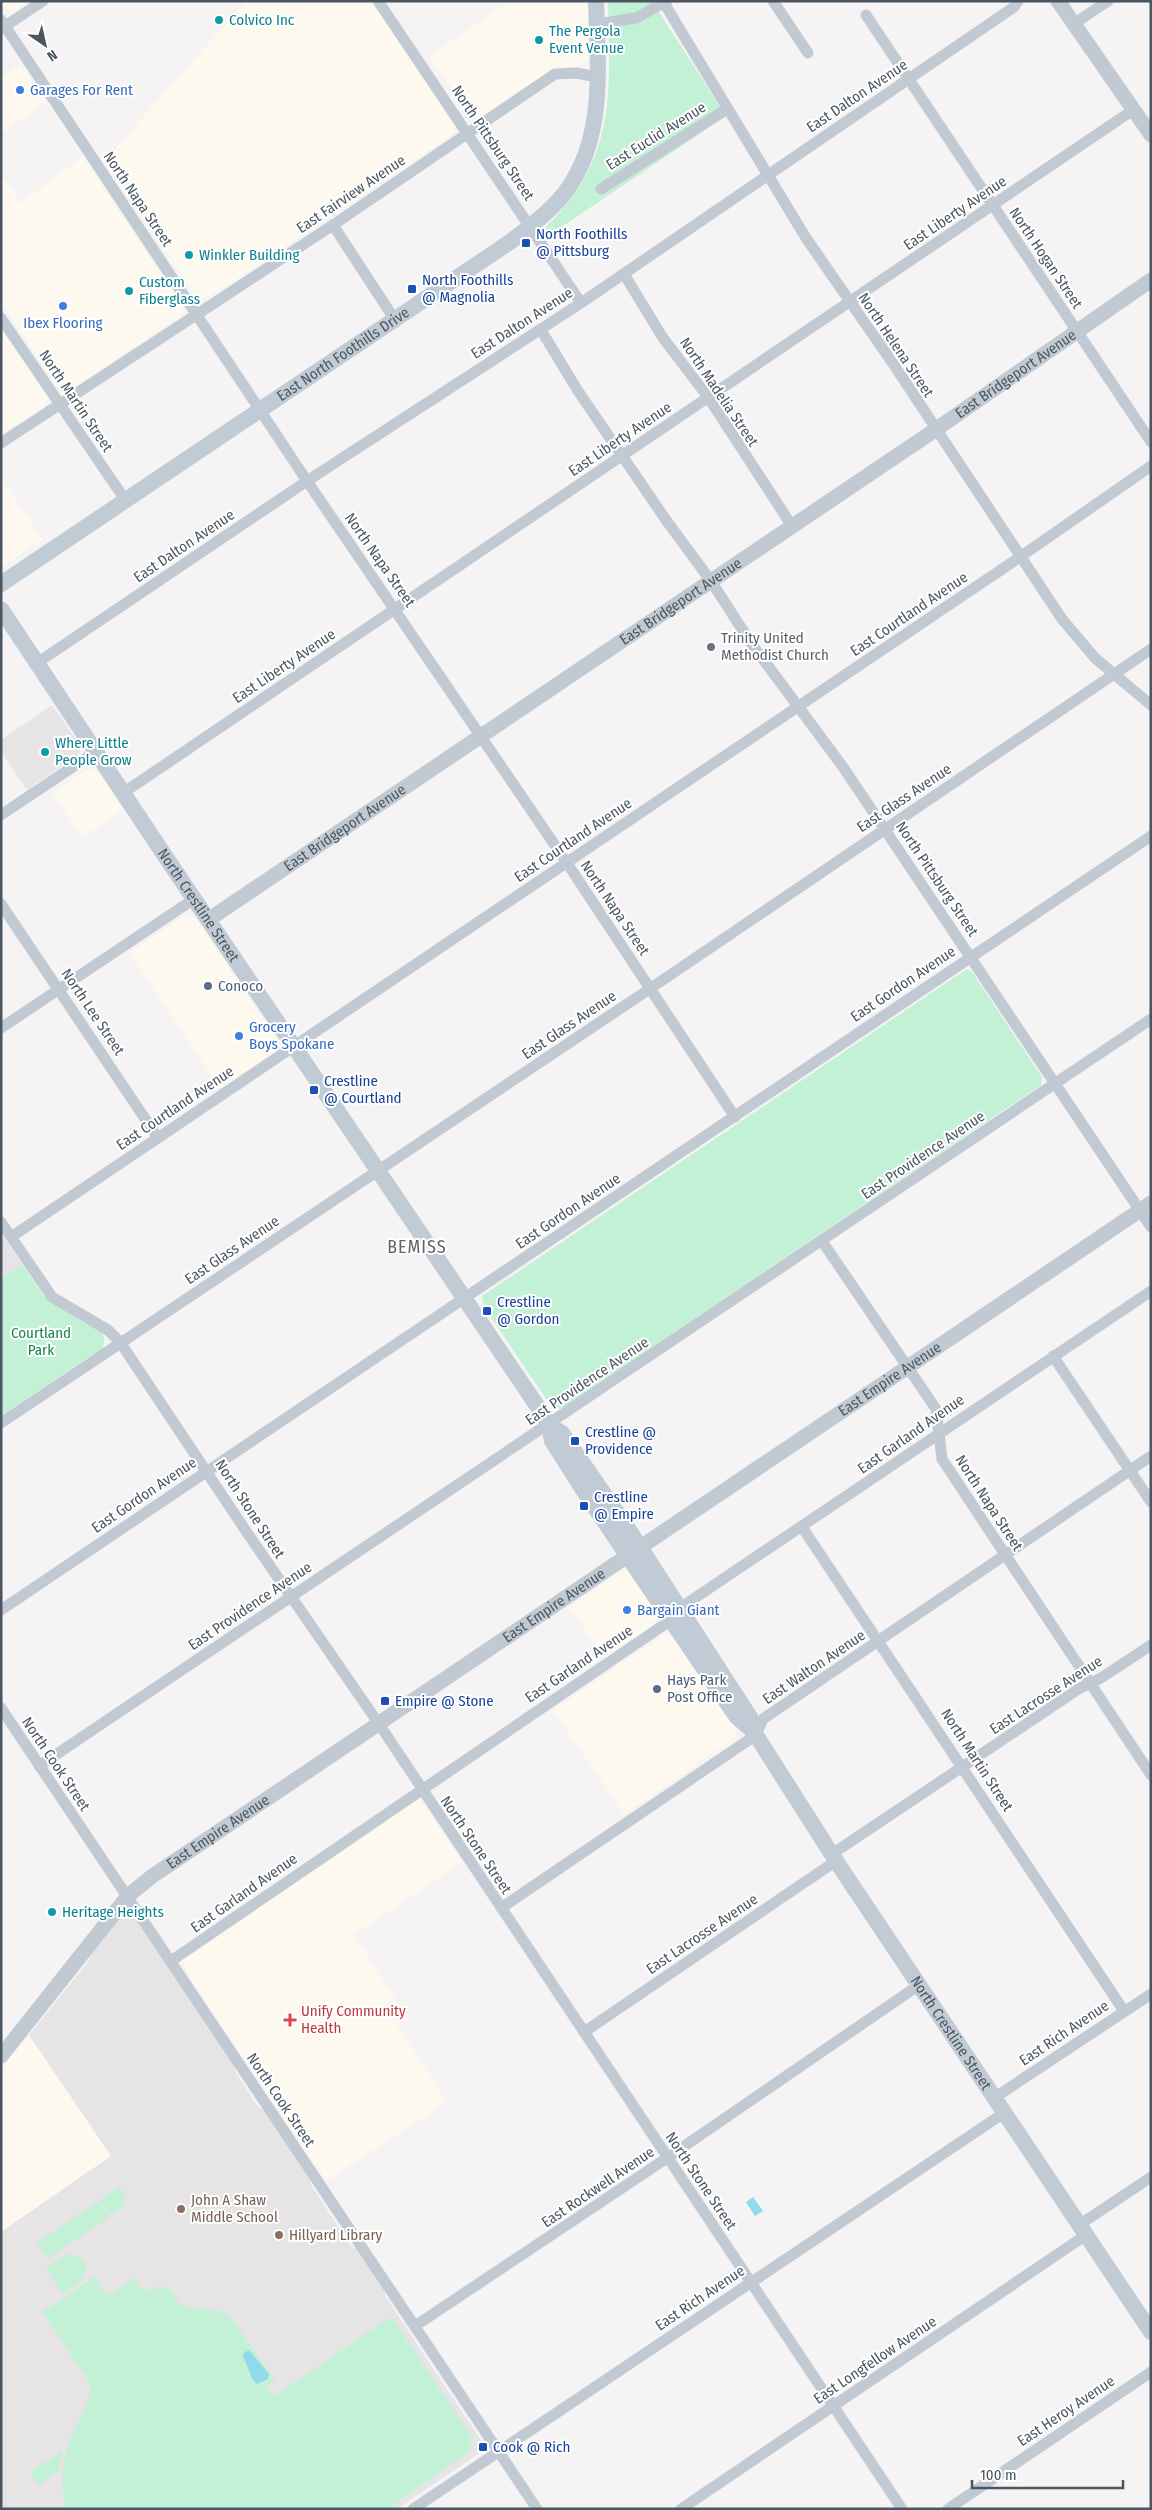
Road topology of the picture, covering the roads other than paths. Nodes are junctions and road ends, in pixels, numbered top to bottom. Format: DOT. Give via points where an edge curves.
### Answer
graph roads {
  1 [pos="43,1"];
  2 [pos="378,1"];
  3 [pos="596,1"];
  4 [pos="773,1"];
  5 [pos="1018,1"];
  6 [pos="1058,1"];
  7 [pos="1108,1"];
  8 [pos="665,2"];
  9 [pos="866,16"];
  10 [pos="1075,23"];
  11 [pos="597,24"];
  12 [pos="3,25"];
  13 [pos="808,53"];
  14 [pos="598,77"];
  15 [pos="908,80"];
  16 [pos="727,109"];
  17 [pos="1133,110"];
  18 [pos="1150,132"];
  19 [pos="468,133"];
  20 [pos="767,176"];
  21 [pos="601,189"];
  22 [pos="992,206"];
  23 [pos="333,225"];
  24 [pos="531,226"];
  25 [pos="624,274"];
  26 [pos="1151,280"];
  27 [pos="581,303"];
  28 [pos="849,303"];
  29 [pos="197,314"];
  30 [pos="1,318"];
  31 [pos="395,320"];
  32 [pos="541,330"];
  33 [pos="1077,330"];
  34 [pos="708,397"];
  35 [pos="60,405"];
  36 [pos="260,409"];
  37 [pos="935,430"];
  38 [pos="1151,442"];
  39 [pos="1,443"];
  40 [pos="623,456"];
  41 [pos="1151,466"];
  42 [pos="307,481"];
  43 [pos="126,501"];
  44 [pos="792,526"];
  45 [pos="1020,557"];
  46 [pos="711,581"];
  47 [pos="1,584"];
  48 [pos="1,609"];
  49 [pos="395,609"];
  50 [pos="1151,649"];
  51 [pos="37,664"];
  52 [pos="1113,675"];
  53 [pos="1151,705"];
  54 [pos="799,706"];
  55 [pos="481,736"];
  56 [pos="95,752"];
  57 [pos="123,793"];
  58 [pos="1,815"];
  59 [pos="885,830"];
  60 [pos="1151,836"];
  61 [pos="567,863"];
  62 [pos="194,899"];
  63 [pos="1,904"];
  64 [pos="208,920"];
  65 [pos="971,956"];
  66 [pos="651,988"];
  67 [pos="59,989"];
  68 [pos="1151,1019"];
  69 [pos="1,1028"];
  70 [pos="294,1047"];
  71 [pos="1056,1084"];
  72 [pos="735,1117"];
  73 [pos="158,1138"];
  74 [pos="378,1171"];
  75 [pos="1145,1207"];
  76 [pos="1,1222"];
  77 [pos="1151,1227"];
  78 [pos="11,1237"];
  79 [pos="822,1241"];
  80 [pos="1151,1291"];
  81 [pos="464,1298"];
  82 [pos="120,1342"];
  83 [pos="1053,1356"];
  84 [pos="907,1368"];
  85 [pos="1,1423"];
  86 [pos="549,1425"];
  87 [pos="938,1434"];
  88 [pos="1151,1456"];
  89 [pos="207,1470"];
  90 [pos="1129,1471"];
  91 [pos="1151,1502"];
  92 [pos="802,1527"];
  93 [pos="634,1552"];
  94 [pos="1004,1555"];
  95 [pos="291,1596"];
  96 [pos="1,1610"];
  97 [pos="676,1614"];
  98 [pos="880,1641"];
  99 [pos="1151,1644"];
  100 [pos="1090,1683"];
  101 [pos="1,1708"];
  102 [pos="379,1724"];
  103 [pos="755,1734"];
  104 [pos="39,1766"];
  105 [pos="963,1766"];
  106 [pos="1151,1775"];
  107 [pos="420,1789"];
  108 [pos="834,1858"];
  109 [pos="128,1896"];
  110 [pos="501,1908"];
  111 [pos="171,1961"];
  112 [pos="919,1985"];
  113 [pos="1151,1994"];
  114 [pos="1124,2012"];
  115 [pos="584,2032"];
  116 [pos="1,2056"];
  117 [pos="994,2098"];
  118 [pos="1004,2113"];
  119 [pos="667,2158"];
  120 [pos="1151,2177"];
  121 [pos="1083,2230"];
  122 [pos="752,2282"];
  123 [pos="415,2326"];
  124 [pos="1151,2332"];
  125 [pos="1151,2372"];
  126 [pos="834,2405"];
  127 [pos="498,2451"];
  128 [pos="413,2509"];
  129 [pos="537,2509"];
  130 [pos="681,2509"];
  131 [pos="902,2509"];
  132 [pos="948,2509"];
  1 -- 12 [label="street"];
  2 -- 19 [label="street, North Pittsburg Street"];
  3 -- 11 [label="main road, East North Foothills Drive"];
  4 -- 13 [label="street"];
  5 -- 15 [label="street, East Dalton Avenue" via="1014,7"];
  6 -- 10 [label="street"];
  7 -- 10 [label="street"];
  8 -- 11 [label="street" via="636,18"];
  8 -- 16 [label="street, North Helena Street"];
  9 -- 15 [label="street, North Hogan Street"];
  10 -- 17 [label="street"];
  11 -- 14 [label="main road, East North Foothills Drive"];
  12 -- 29 [label="street, North Napa Street"];
  14 -- 19 [label="street, East Fairview Avenue" via="555,74"];
  14 -- 24 [label="main road, East North Foothills Drive" via="592,136 576,175 557,202"];
  15 -- 20 [label="street, East Dalton Avenue"];
  15 -- 22 [label="street, North Hogan Street"];
  16 -- 20 [label="street, North Helena Street"];
  16 -- 21 [label="street, East Euclid Avenue"];
  17 -- 18 [label="street"];
  17 -- 22 [label="street, East Liberty Avenue"];
  19 -- 23 [label="street, East Fairview Avenue"];
  19 -- 24 [label="street, North Pittsburg Street"];
  20 -- 25 [label="street, East Dalton Avenue"];
  20 -- 28 [label="street, North Helena Street"];
  22 -- 28 [label="street, East Liberty Avenue"];
  22 -- 33 [label="street, North Hogan Street"];
  23 -- 29 [label="street, East Fairview Avenue"];
  23 -- 31 [label="street"];
  24 -- 27 [label="street, North Pittsburg Street"];
  24 -- 31 [label="main road, East North Foothills Drive"];
  25 -- 27 [label="street, East Dalton Avenue"];
  25 -- 34 [label="street, North Madelia Street" via="663,338"];
  26 -- 33 [label="street, East Bridgeport Avenue"];
  27 -- 32 [label="street, East Dalton Avenue"];
  28 -- 34 [label="street, East Liberty Avenue"];
  28 -- 37 [label="street, North Helena Street"];
  29 -- 35 [label="street, East Fairview Avenue"];
  29 -- 36 [label="street, North Napa Street"];
  30 -- 35 [label="street, North Martin Street"];
  31 -- 36 [label="main road, East North Foothills Drive"];
  32 -- 40 [label="street, North Pittsburg Street"];
  32 -- 42 [label="street, East Dalton Avenue"];
  33 -- 37 [label="street, East Bridgeport Avenue"];
  33 -- 38 [label="street, North Hogan Street"];
  34 -- 40 [label="street, East Liberty Avenue"];
  34 -- 44 [label="street, North Madelia Street"];
  35 -- 39 [label="street, East Fairview Avenue"];
  35 -- 43 [label="street, North Martin Street"];
  36 -- 42 [label="street, North Napa Street"];
  36 -- 43 [label="main road, East North Foothills Drive"];
  37 -- 44 [label="street, East Bridgeport Avenue"];
  37 -- 45 [label="street, North Helena Street"];
  40 -- 46 [label="street, North Pittsburg Street"];
  40 -- 49 [label="street, East Liberty Avenue"];
  41 -- 45 [label="street, East Courtland Avenue"];
  42 -- 49 [label="street, North Napa Street"];
  42 -- 51 [label="street, East Dalton Avenue"];
  43 -- 47 [label="main road, East North Foothills Drive"];
  44 -- 46 [label="street, East Bridgeport Avenue"];
  45 -- 52 [label="street, North Helena Street" via="1062,619"];
  45 -- 54 [label="street, East Courtland Avenue"];
  46 -- 54 [label="street, North Pittsburg Street" via="751,643"];
  46 -- 55 [label="street, East Bridgeport Avenue"];
  48 -- 51 [label="main road, North Crestline Street"];
  49 -- 55 [label="street, North Napa Street"];
  49 -- 57 [label="street, East Liberty Avenue"];
  50 -- 52 [label="street, East Glass Avenue"];
  51 -- 56 [label="main road, North Crestline Street"];
  52 -- 53 [label="street, North Helena Street"];
  52 -- 59 [label="street, East Glass Avenue"];
  54 -- 59 [label="street, North Pittsburg Street"];
  54 -- 61 [label="street, East Courtland Avenue"];
  55 -- 61 [label="street, North Napa Street"];
  55 -- 64 [label="street, East Bridgeport Avenue"];
  56 -- 57 [label="main road, North Crestline Street"];
  56 -- 58 [label="street"];
  57 -- 62 [label="main road, North Crestline Street"];
  59 -- 65 [label="street, North Pittsburg Street"];
  59 -- 66 [label="street, East Glass Avenue"];
  60 -- 65 [label="street, East Gordon Avenue"];
  61 -- 66 [label="street, North Napa Street"];
  61 -- 70 [label="street, East Courtland Avenue"];
  62 -- 64 [label="main road, North Crestline Street"];
  62 -- 67 [label="street"];
  63 -- 67 [label="street, North Lee Street"];
  64 -- 70 [label="main road, North Crestline Street"];
  65 -- 71 [label="street, North Pittsburg Street"];
  65 -- 72 [label="street, East Gordon Avenue"];
  66 -- 72 [label="street, North Napa Street"];
  66 -- 74 [label="street, East Glass Avenue"];
  67 -- 69 [label="street"];
  67 -- 73 [label="street, North Lee Street"];
  68 -- 71 [label="street, East Providence Avenue"];
  70 -- 73 [label="street, East Courtland Avenue"];
  70 -- 74 [label="main road, North Crestline Street"];
  71 -- 75 [label="street, North Pittsburg Street"];
  71 -- 79 [label="street, East Providence Avenue"];
  72 -- 81 [label="street, East Gordon Avenue"];
  73 -- 78 [label="street, East Courtland Avenue"];
  74 -- 81 [label="main road, North Crestline Street"];
  74 -- 82 [label="street, East Glass Avenue"];
  75 -- 77 [label="street, North Pittsburg Street"];
  75 -- 84 [label="street, East Empire Avenue"];
  76 -- 78 [label="street, North Stone Street"];
  78 -- 82 [label="street, North Stone Street" via="52,1297 108,1330"];
  79 -- 84 [label="street, North Napa Street"];
  79 -- 86 [label="street, East Providence Avenue"];
  80 -- 83 [label="street, East Garland Avenue"];
  81 -- 86 [label="main road, North Crestline Street"];
  81 -- 89 [label="street, East Gordon Avenue"];
  82 -- 85 [label="street, East Glass Avenue"];
  82 -- 89 [label="street, North Stone Street"];
  83 -- 87 [label="street, East Garland Avenue"];
  83 -- 90 [label="street"];
  84 -- 87 [label="street, North Napa Street" via="936,1410"];
  84 -- 93 [label="street, East Empire Avenue"];
  86 -- 93 [label="main road, North Crestline Street" via="552,1441"];
  86 -- 95 [label="street, East Providence Avenue"];
  87 -- 92 [label="street, East Garland Avenue"];
  87 -- 94 [label="street, North Napa Street" via="942,1459"];
  88 -- 90 [label="street, East Walton Avenue"];
  89 -- 95 [label="street, North Stone Street"];
  89 -- 96 [label="street, East Gordon Avenue"];
  90 -- 91 [label="street"];
  90 -- 94 [label="street, East Walton Avenue"];
  92 -- 97 [label="street, East Garland Avenue"];
  92 -- 98 [label="street, North Martin Street"];
  93 -- 97 [label="main road, North Crestline Street"];
  93 -- 102 [label="street, East Empire Avenue"];
  94 -- 98 [label="street, East Walton Avenue"];
  94 -- 100 [label="street, North Napa Street"];
  95 -- 102 [label="street, North Stone Street"];
  95 -- 104 [label="street, East Providence Avenue"];
  97 -- 103 [label="main road, North Crestline Street" via="736,1716"];
  97 -- 107 [label="street, East Garland Avenue"];
  98 -- 103 [label="street, East Walton Avenue" via="763,1719"];
  98 -- 105 [label="street, North Martin Street"];
  99 -- 100 [label="street, East Lacrosse Avenue"];
  100 -- 105 [label="street, East Lacrosse Avenue"];
  100 -- 106 [label="street, North Napa Street"];
  101 -- 104 [label="street, North Cook Street"];
  102 -- 107 [label="street, North Stone Street"];
  102 -- 109 [label="street, East Empire Avenue" via="151,1877"];
  103 -- 108 [label="main road, North Crestline Street"];
  103 -- 110 [label="street, East Walton Avenue"];
  104 -- 109 [label="street, North Cook Street"];
  105 -- 108 [label="street, East Lacrosse Avenue"];
  105 -- 114 [label="street, North Martin Street"];
  107 -- 110 [label="street, North Stone Street"];
  107 -- 111 [label="street, East Garland Avenue"];
  108 -- 112 [label="main road, North Crestline Street"];
  108 -- 115 [label="street, East Lacrosse Avenue"];
  109 -- 111 [label="street, North Cook Street"];
  109 -- 116 [label="street, East Empire Avenue"];
  110 -- 115 [label="street, North Stone Street"];
  111 -- 123 [label="street, North Cook Street"];
  112 -- 117 [label="main road, North Crestline Street"];
  112 -- 119 [label="street, East Rockwell Avenue"];
  113 -- 114 [label="street, East Rich Avenue"];
  114 -- 117 [label="street, East Rich Avenue"];
  115 -- 119 [label="street, North Stone Street"];
  117 -- 118 [label="main road, North Crestline Street"];
  118 -- 121 [label="main road, North Crestline Street"];
  118 -- 122 [label="street, East Rich Avenue"];
  119 -- 122 [label="street, North Stone Street"];
  119 -- 123 [label="street, East Rockwell Avenue"];
  120 -- 121 [label="street, East Longfellow Avenue"];
  121 -- 124 [label="main road, North Crestline Street"];
  121 -- 126 [label="street, East Longfellow Avenue"];
  122 -- 126 [label="street, North Stone Street"];
  122 -- 127 [label="street, East Rich Avenue"];
  123 -- 127 [label="street, North Cook Street"];
  125 -- 132 [label="street, East Heroy Avenue"];
  126 -- 130 [label="street, East Longfellow Avenue"];
  126 -- 131 [label="street, North Stone Street"];
  127 -- 128 [label="street, East Rich Avenue"];
  127 -- 129 [label="street, North Cook Street"];
}
